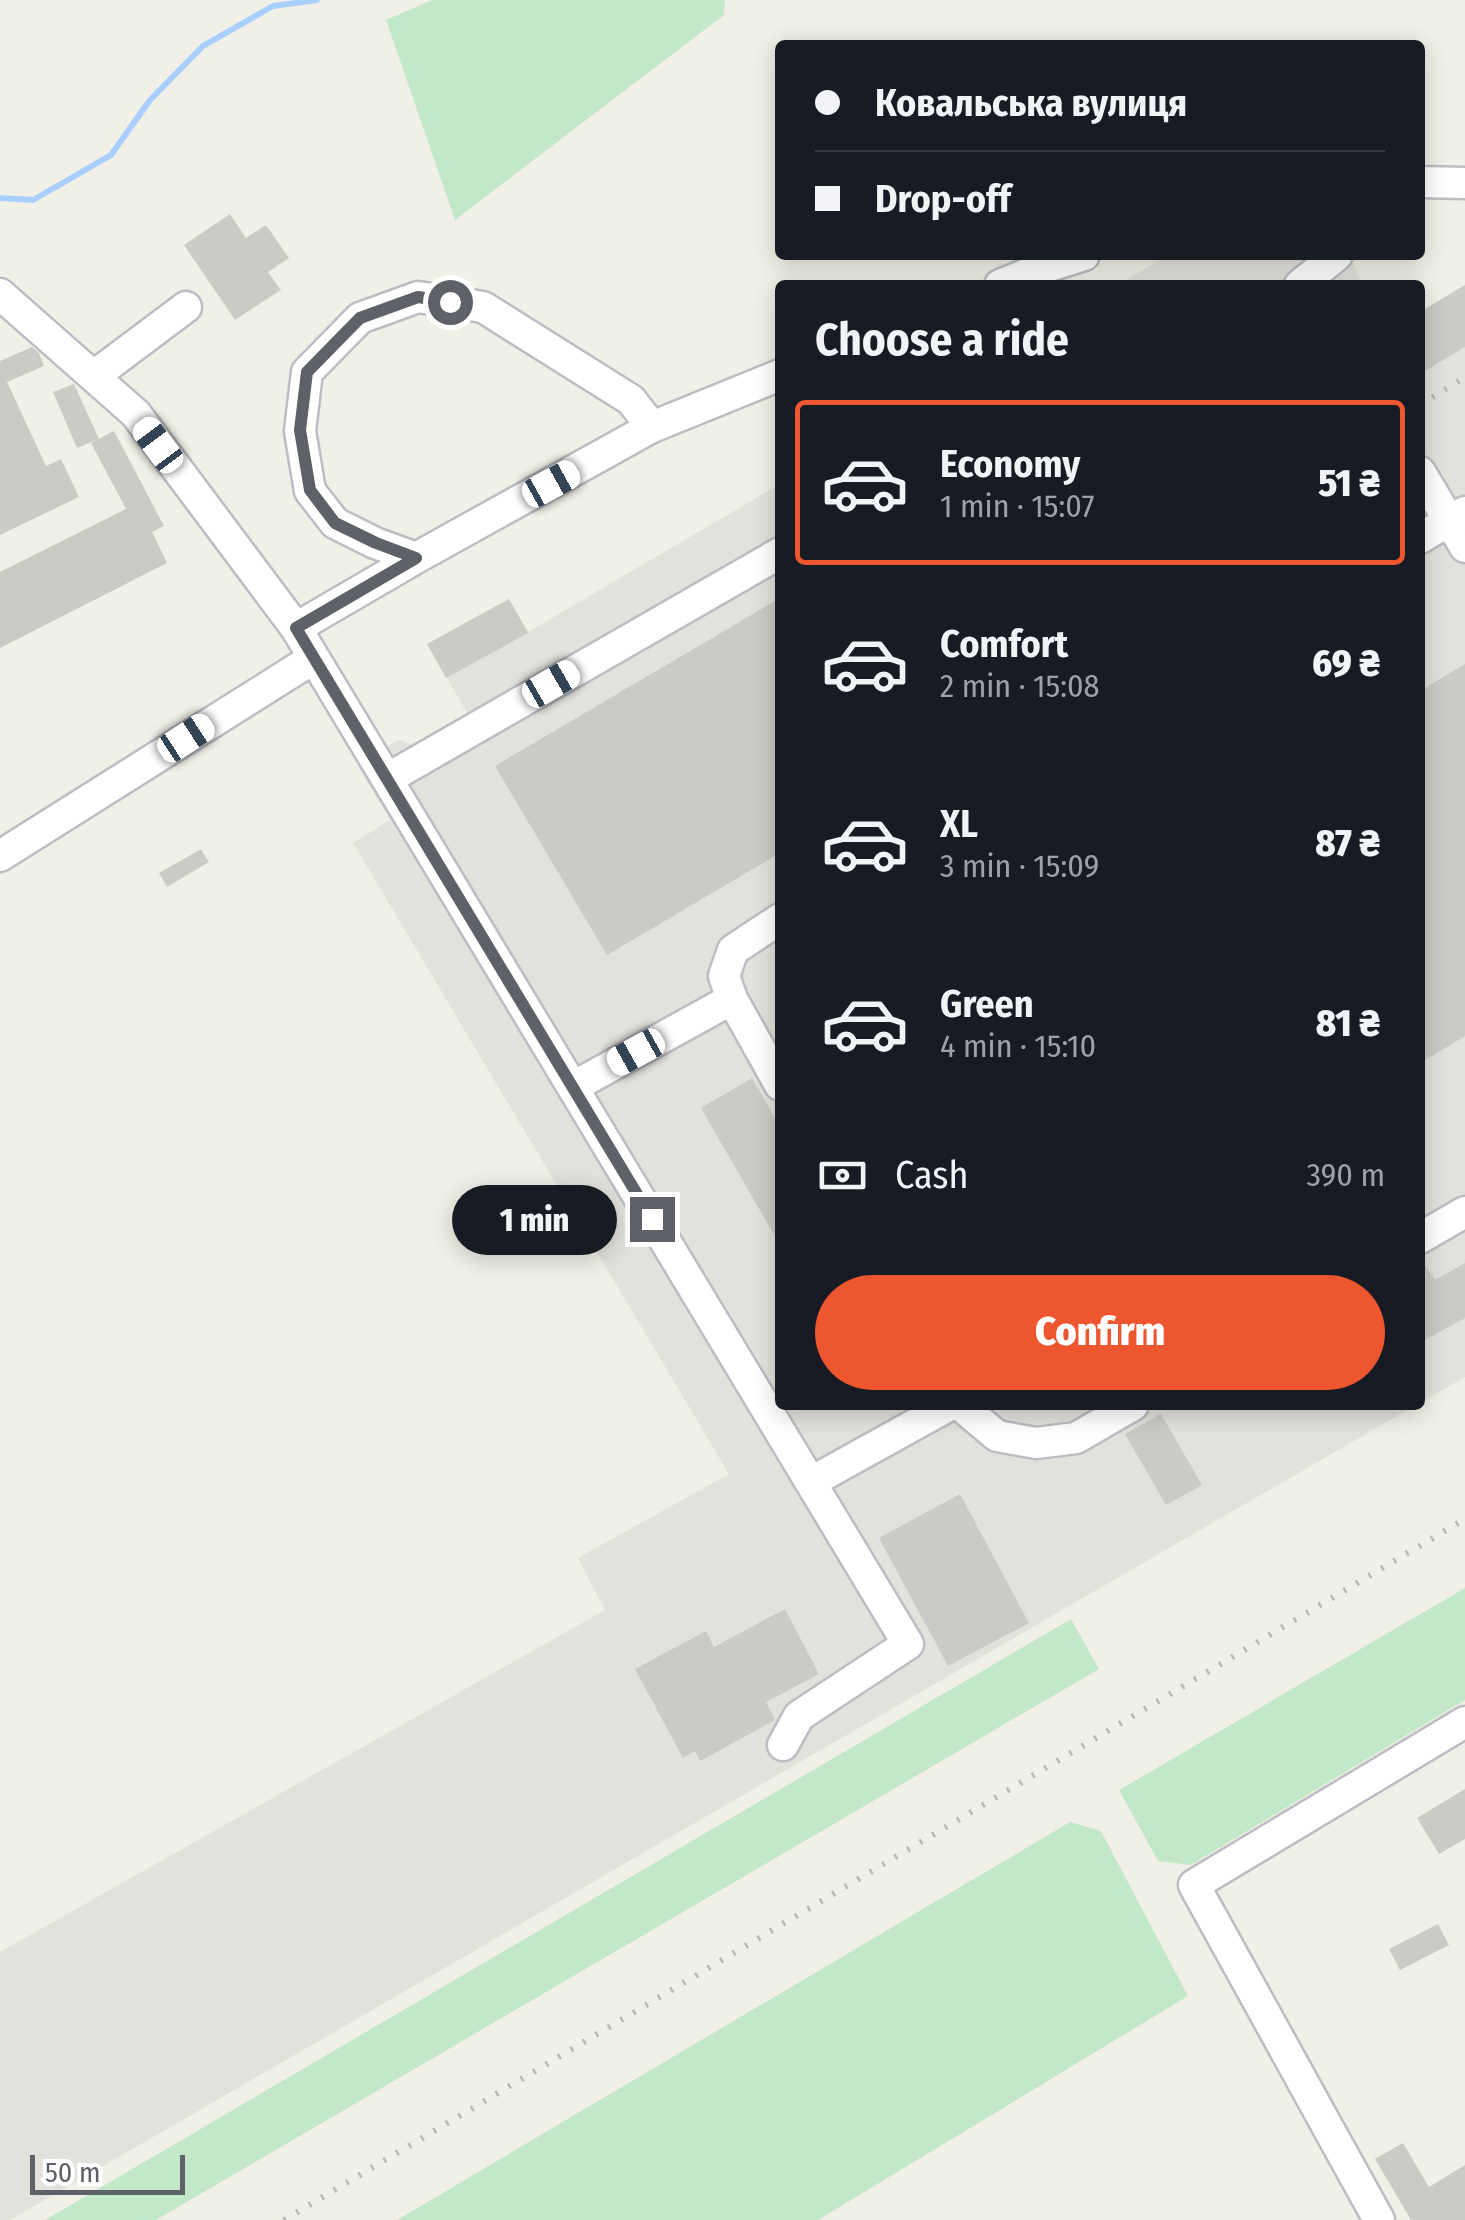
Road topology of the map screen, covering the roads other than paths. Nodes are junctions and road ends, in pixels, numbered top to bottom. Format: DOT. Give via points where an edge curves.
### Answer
graph roads {
  1 [pos="1425,182"];
  2 [pos="1465,184"];
  3 [pos="1068,260"];
  4 [pos="1331,260"];
  5 [pos="1012,280"];
  6 [pos="1306,280"];
  7 [pos="0,294"];
  8 [pos="186,306"];
  9 [pos="94,376"];
  10 [pos="775,377"];
  11 [pos="652,428"];
  12 [pos="1425,478"];
  13 [pos="1457,516"];
  14 [pos="1425,535"];
  15 [pos="1465,548"];
  16 [pos="775,556"];
  17 [pos="416,558"];
  18 [pos="296,628"];
  19 [pos="314,658"];
  20 [pos="387,779"];
  21 [pos="0,856"];
  22 [pos="775,922"];
  23 [pos="732,999"];
  24 [pos="775,1077"];
  25 [pos="573,1087"];
  26 [pos="1465,1212"];
  27 [pos="1425,1235"];
  28 [pos="941,1410"];
  29 [pos="966,1410"];
  30 [pos="1124,1410"];
  31 [pos="810,1482"];
  32 [pos="1465,1722"];
  33 [pos="782,1745"];
  34 [pos="1379,2220"];
  1 -- 2 [label="street"];
  3 -- 5 [label="street"];
  4 -- 6 [label="street"];
  7 -- 9 [label="street"];
  8 -- 9 [label="street"];
  9 -- 18 [label="street" via="136,414"];
  10 -- 11 [label="street"];
  11 -- 17 [label="street"];
  11 -- 17 [label="street" via="631,400 482,306 418,297 360,318 307,372 300,430 310,490 335,523"];
  12 -- 13 [label="street"];
  13 -- 14 [label="street"];
  13 -- 15 [label="street"];
  16 -- 20 [label="street"];
  17 -- 18 [label="street"];
  18 -- 19 [label="street"];
  19 -- 20 [label="street"];
  19 -- 21 [label="street"];
  20 -- 25 [label="street"];
  22 -- 23 [label="street" via="733,950 724,976"];
  23 -- 24 [label="street"];
  23 -- 25 [label="street"];
  25 -- 31 [label="street"];
  26 -- 27 [label="street"];
  28 -- 31 [label="street"];
  29 -- 30 [label="street" via="997,1436 1036,1443 1076,1438"];
  31 -- 33 [label="street" via="908,1644 798,1716"];
  32 -- 34 [label="street" via="1194,1885"];
}
